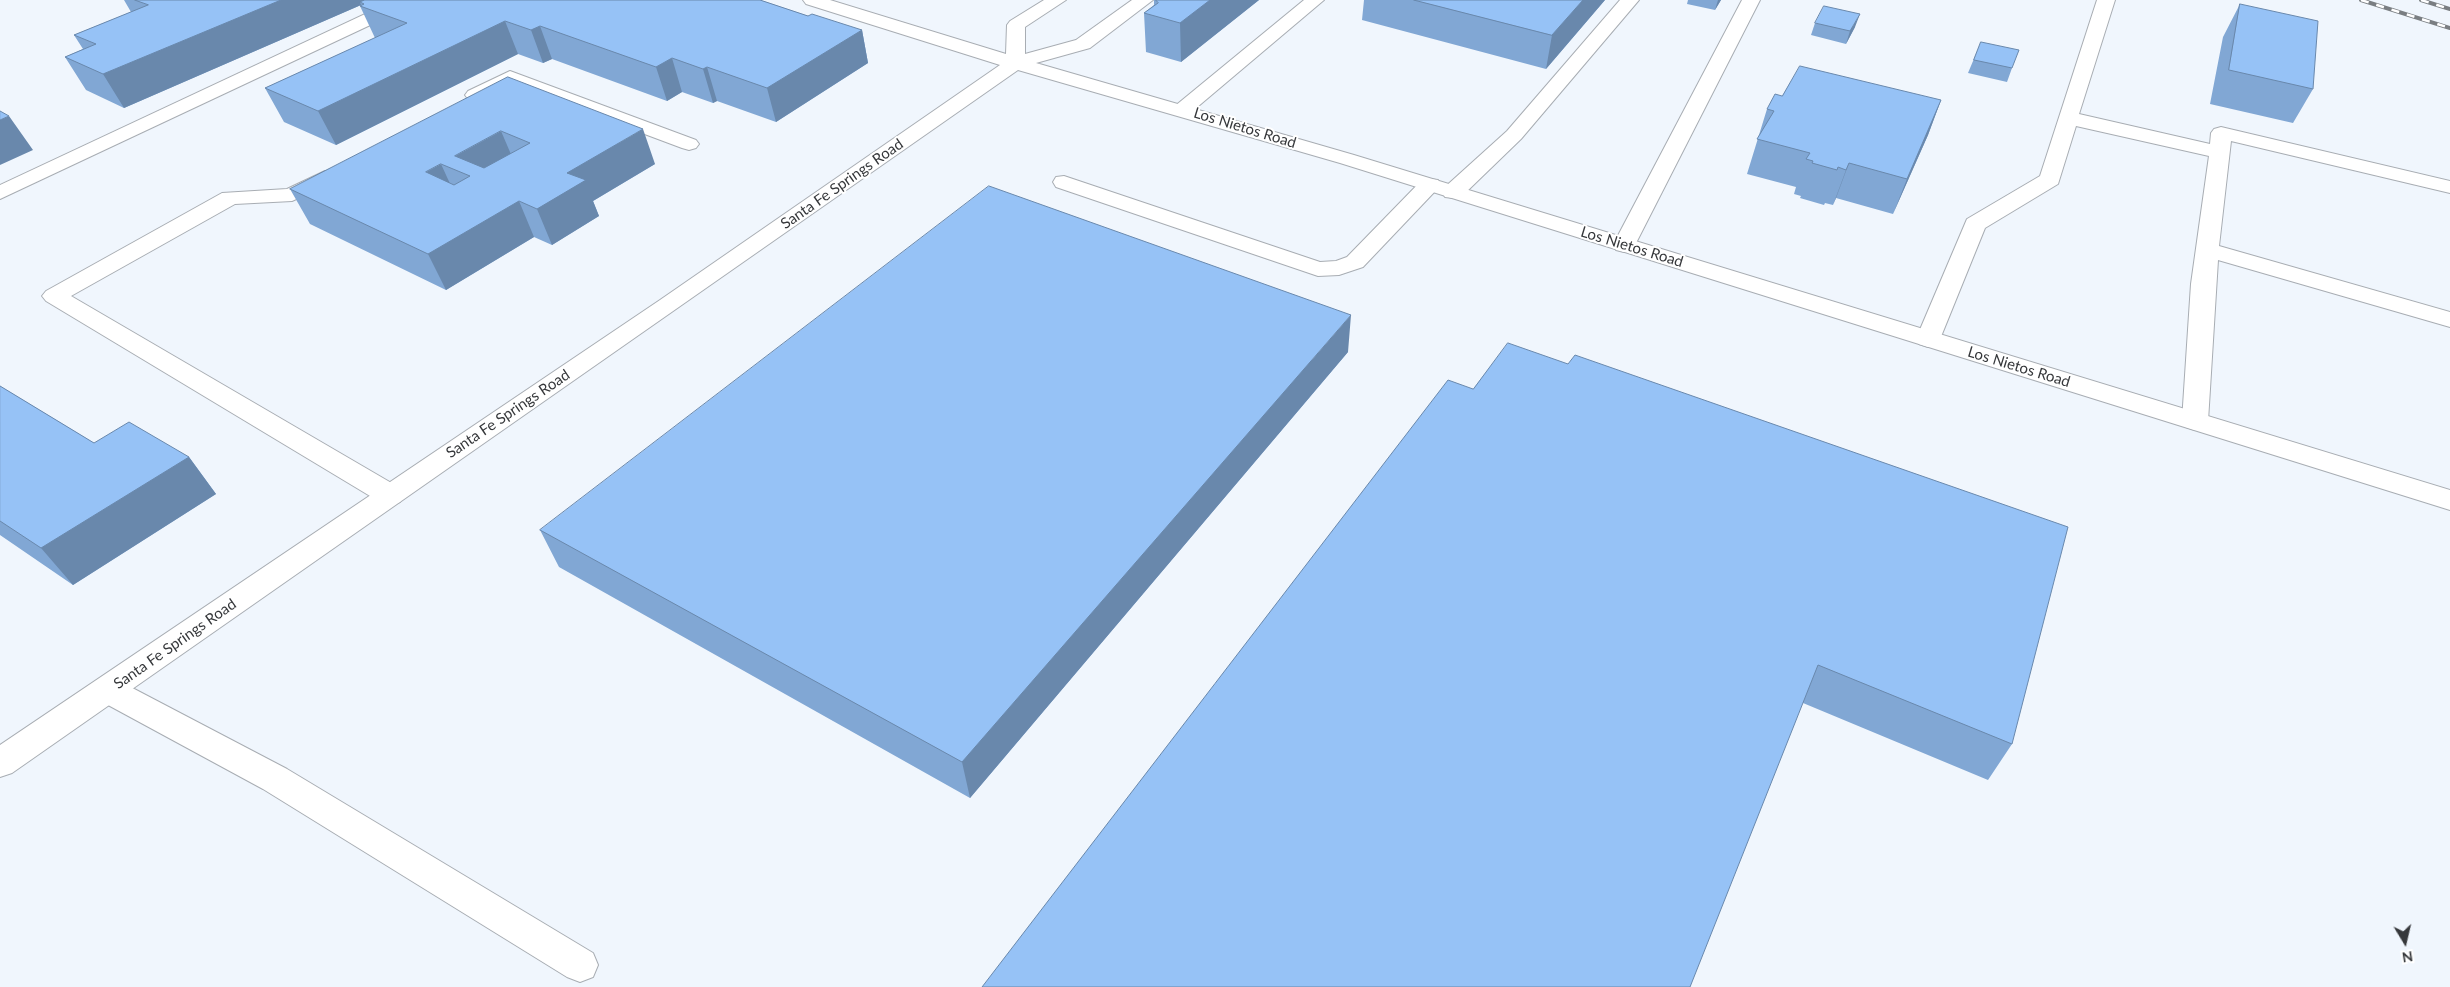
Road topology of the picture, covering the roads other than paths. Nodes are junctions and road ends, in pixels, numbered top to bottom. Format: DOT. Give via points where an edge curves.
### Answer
graph roads {
  1 [pos="409,0"];
  2 [pos="812,0"];
  3 [pos="1057,0"];
  4 [pos="1144,0"];
  5 [pos="1315,0"];
  6 [pos="1630,0"];
  7 [pos="1751,0"];
  8 [pos="2106,0"];
  9 [pos="1015,64"];
  10 [pos="457,105"];
  11 [pos="1182,110"];
  12 [pos="2068,118"];
  13 [pos="689,144"];
  14 [pos="2220,152"];
  15 [pos="344,166"];
  16 [pos="1064,182"];
  17 [pos="1430,185"];
  18 [pos="2450,187"];
  19 [pos="1453,192"];
  20 [pos="0,193"];
  21 [pos="1624,245"];
  22 [pos="2207,250"];
  23 [pos="2450,320"];
  24 [pos="1928,338"];
  25 [pos="2196,421"];
  26 [pos="390,495"];
  27 [pos="2450,500"];
  28 [pos="108,690"];
  29 [pos="0,763"];
  30 [pos="580,965"];
  1 -- 20 [label="main road"];
  2 -- 9 [label="main road, Los Nietos Road"];
  3 -- 9 [label="main road" via="1016,25"];
  4 -- 9 [label="main road, Santa Fe Springs Road" via="1083,44"];
  5 -- 11 [label="main road"];
  6 -- 19 [label="main road" via="1514,135"];
  7 -- 21 [label="main road"];
  8 -- 12 [label="main road"];
  9 -- 11 [label="main road, Los Nietos Road"];
  9 -- 26 [label="main road, Santa Fe Springs Road"];
  10 -- 13 [label="main road" via="510,77"];
  11 -- 17 [label="main road, Los Nietos Road"];
  12 -- 14 [label="main road"];
  12 -- 24 [label="main road" via="2050,179 1975,224"];
  14 -- 18 [label="main road" via="2221,133"];
  14 -- 22 [label="main road"];
  15 -- 26 [label="main road" via="292,195 230,198 54,296"];
  16 -- 17 [label="main road" via="1318,269 1339,268 1355,262"];
  17 -- 19 [label="main road, Los Nietos Road"];
  19 -- 21 [label="main road, Los Nietos Road"];
  21 -- 24 [label="main road, Los Nietos Road"];
  22 -- 23 [label="main road"];
  22 -- 25 [label="main road"];
  24 -- 25 [label="main road, Los Nietos Road"];
  25 -- 27 [label="main road, Los Nietos Road"];
  26 -- 28 [label="main road, Santa Fe Springs Road"];
  28 -- 29 [label="main road, Santa Fe Springs Road"];
  28 -- 30 [label="main road" via="275,779"];
}
